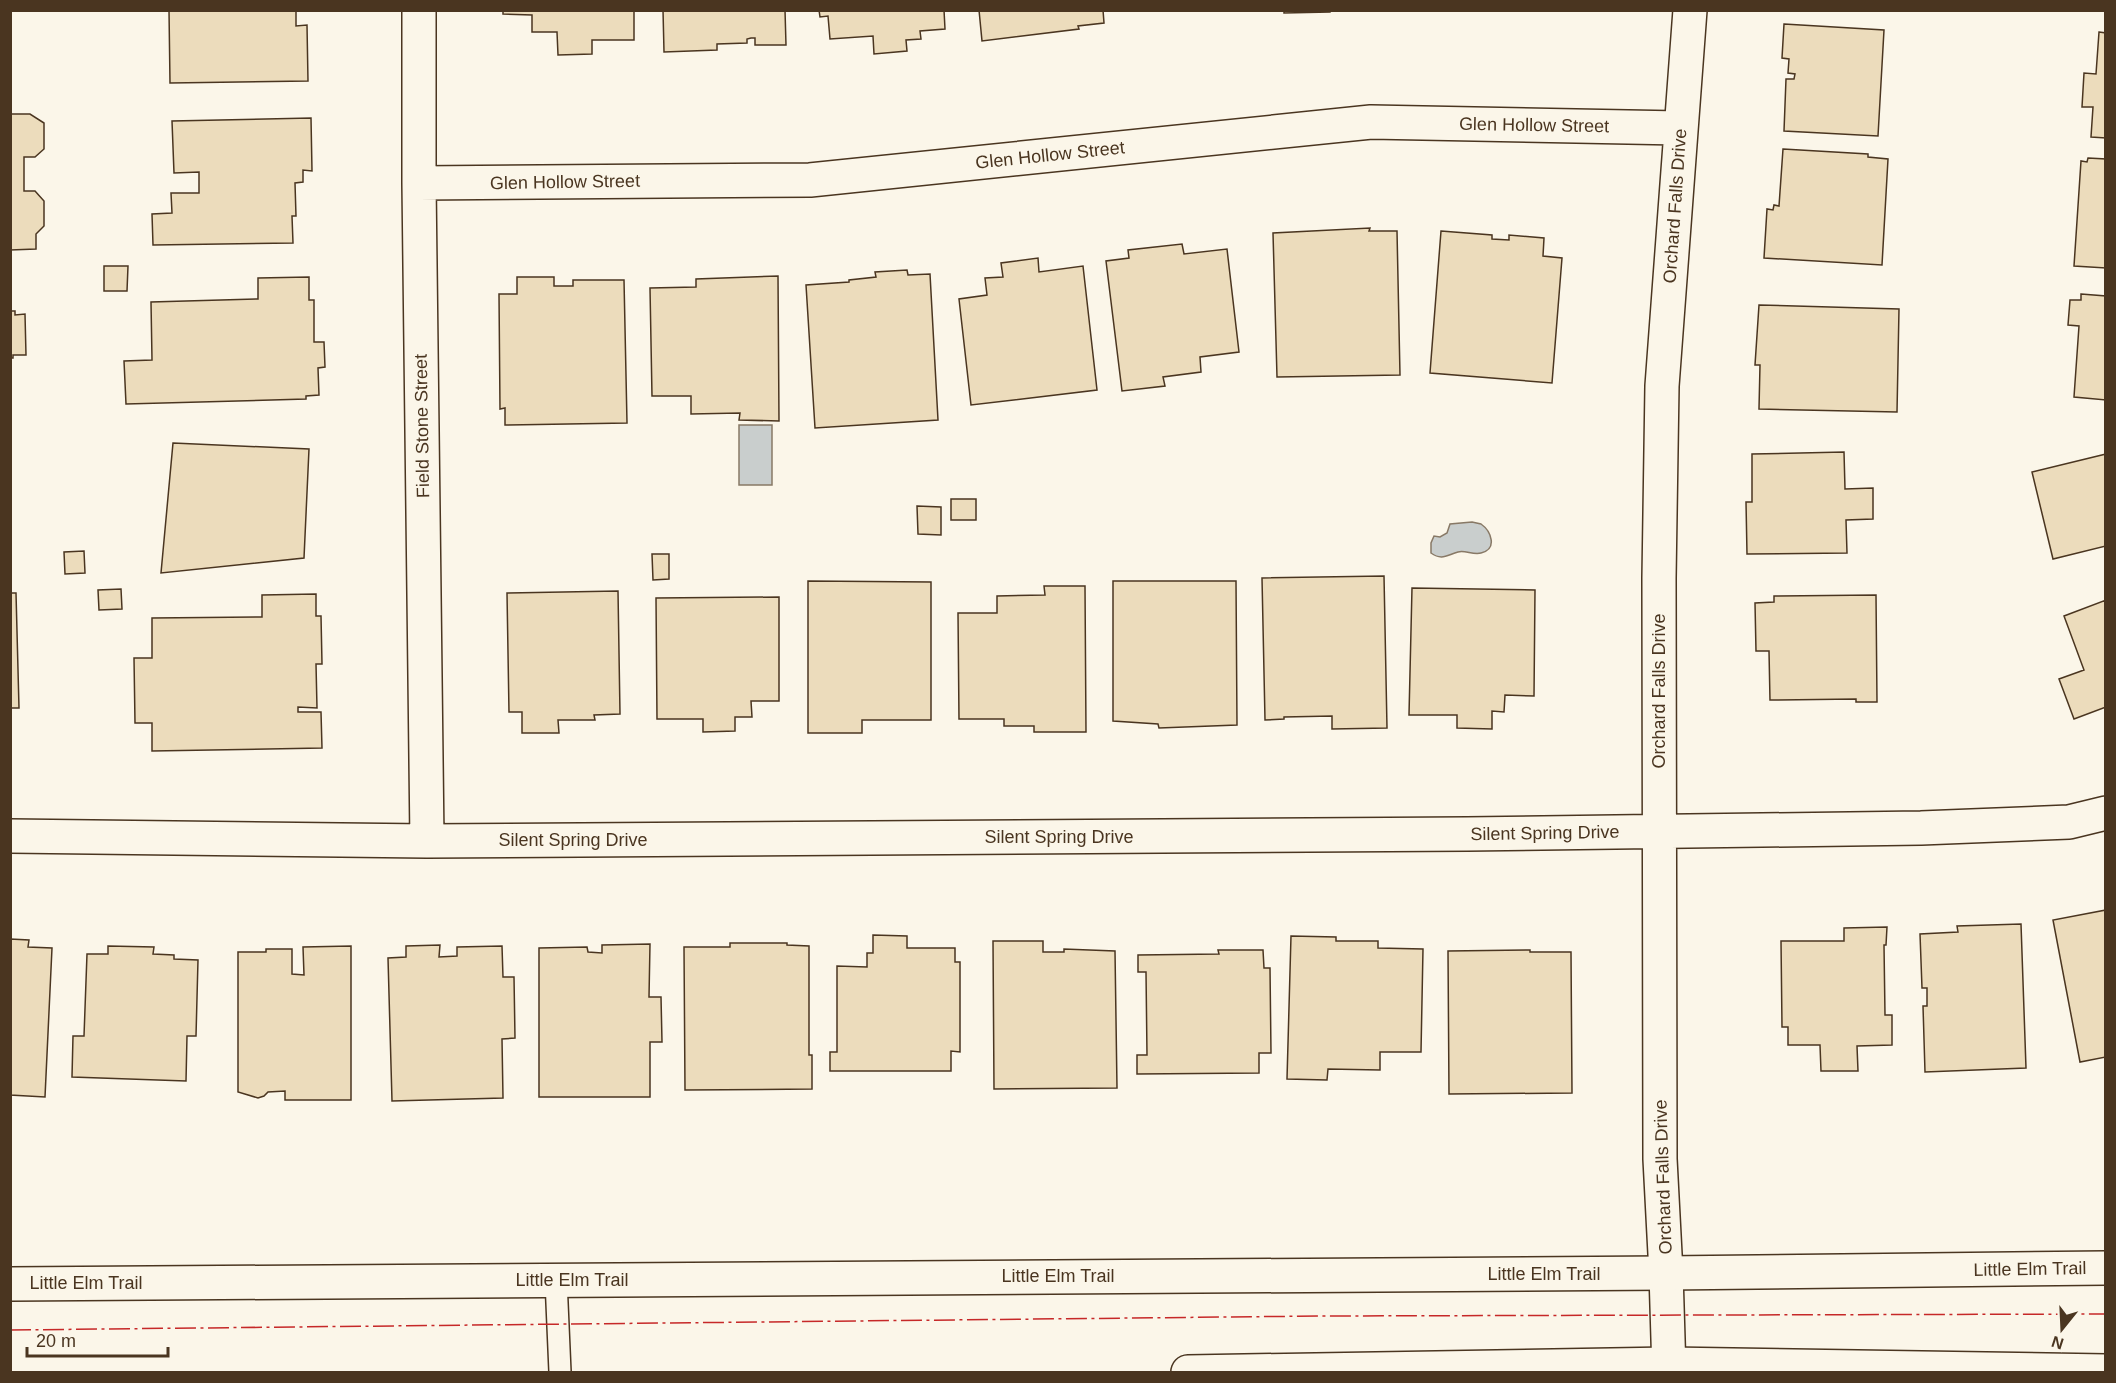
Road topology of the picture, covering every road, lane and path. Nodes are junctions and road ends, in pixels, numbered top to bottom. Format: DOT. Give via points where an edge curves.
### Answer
graph roads {
  1 [pos="419,10"];
  2 [pos="1690,10"];
  3 [pos="1680,128"];
  4 [pos="419,183"];
  5 [pos="2106,813"];
  6 [pos="1660,832"];
  7 [pos="10,836"];
  8 [pos="427,841"];
  9 [pos="2106,1268"];
  10 [pos="1666,1273"];
  11 [pos="556,1280"];
  12 [pos="10,1284"];
  13 [pos="1669,1368"];
  14 [pos="2106,1371"];
  15 [pos="560,1372"];
  16 [pos="1188,1372"];
  1 -- 4 [label="street, Field Stone Street"];
  2 -- 3 [label="street, Orchard Falls Drive"];
  3 -- 4 [label="street, Glen Hollow Street" via="1371,122 810,180"];
  3 -- 6 [label="street, Orchard Falls Drive" via="1662,386"];
  4 -- 8 [label="street, Field Stone Street"];
  5 -- 6 [label="street, Silent Spring Drive" via="2068,822 1955,827"];
  6 -- 8 [label="street, Silent Spring Drive"];
  6 -- 10 [label="street, Orchard Falls Drive" via="1660,1159"];
  7 -- 8 [label="street, Silent Spring Drive"];
  9 -- 10 [label="street, Little Elm Trail"];
  10 -- 11 [label="street, Little Elm Trail"];
  10 -- 13 [label="street, Orchard Falls Drive"];
  11 -- 12 [label="street, Little Elm Trail"];
  11 -- 15 [label="lane"];
  13 -- 14 [label="street"];
  13 -- 16 [label="street"];
}
